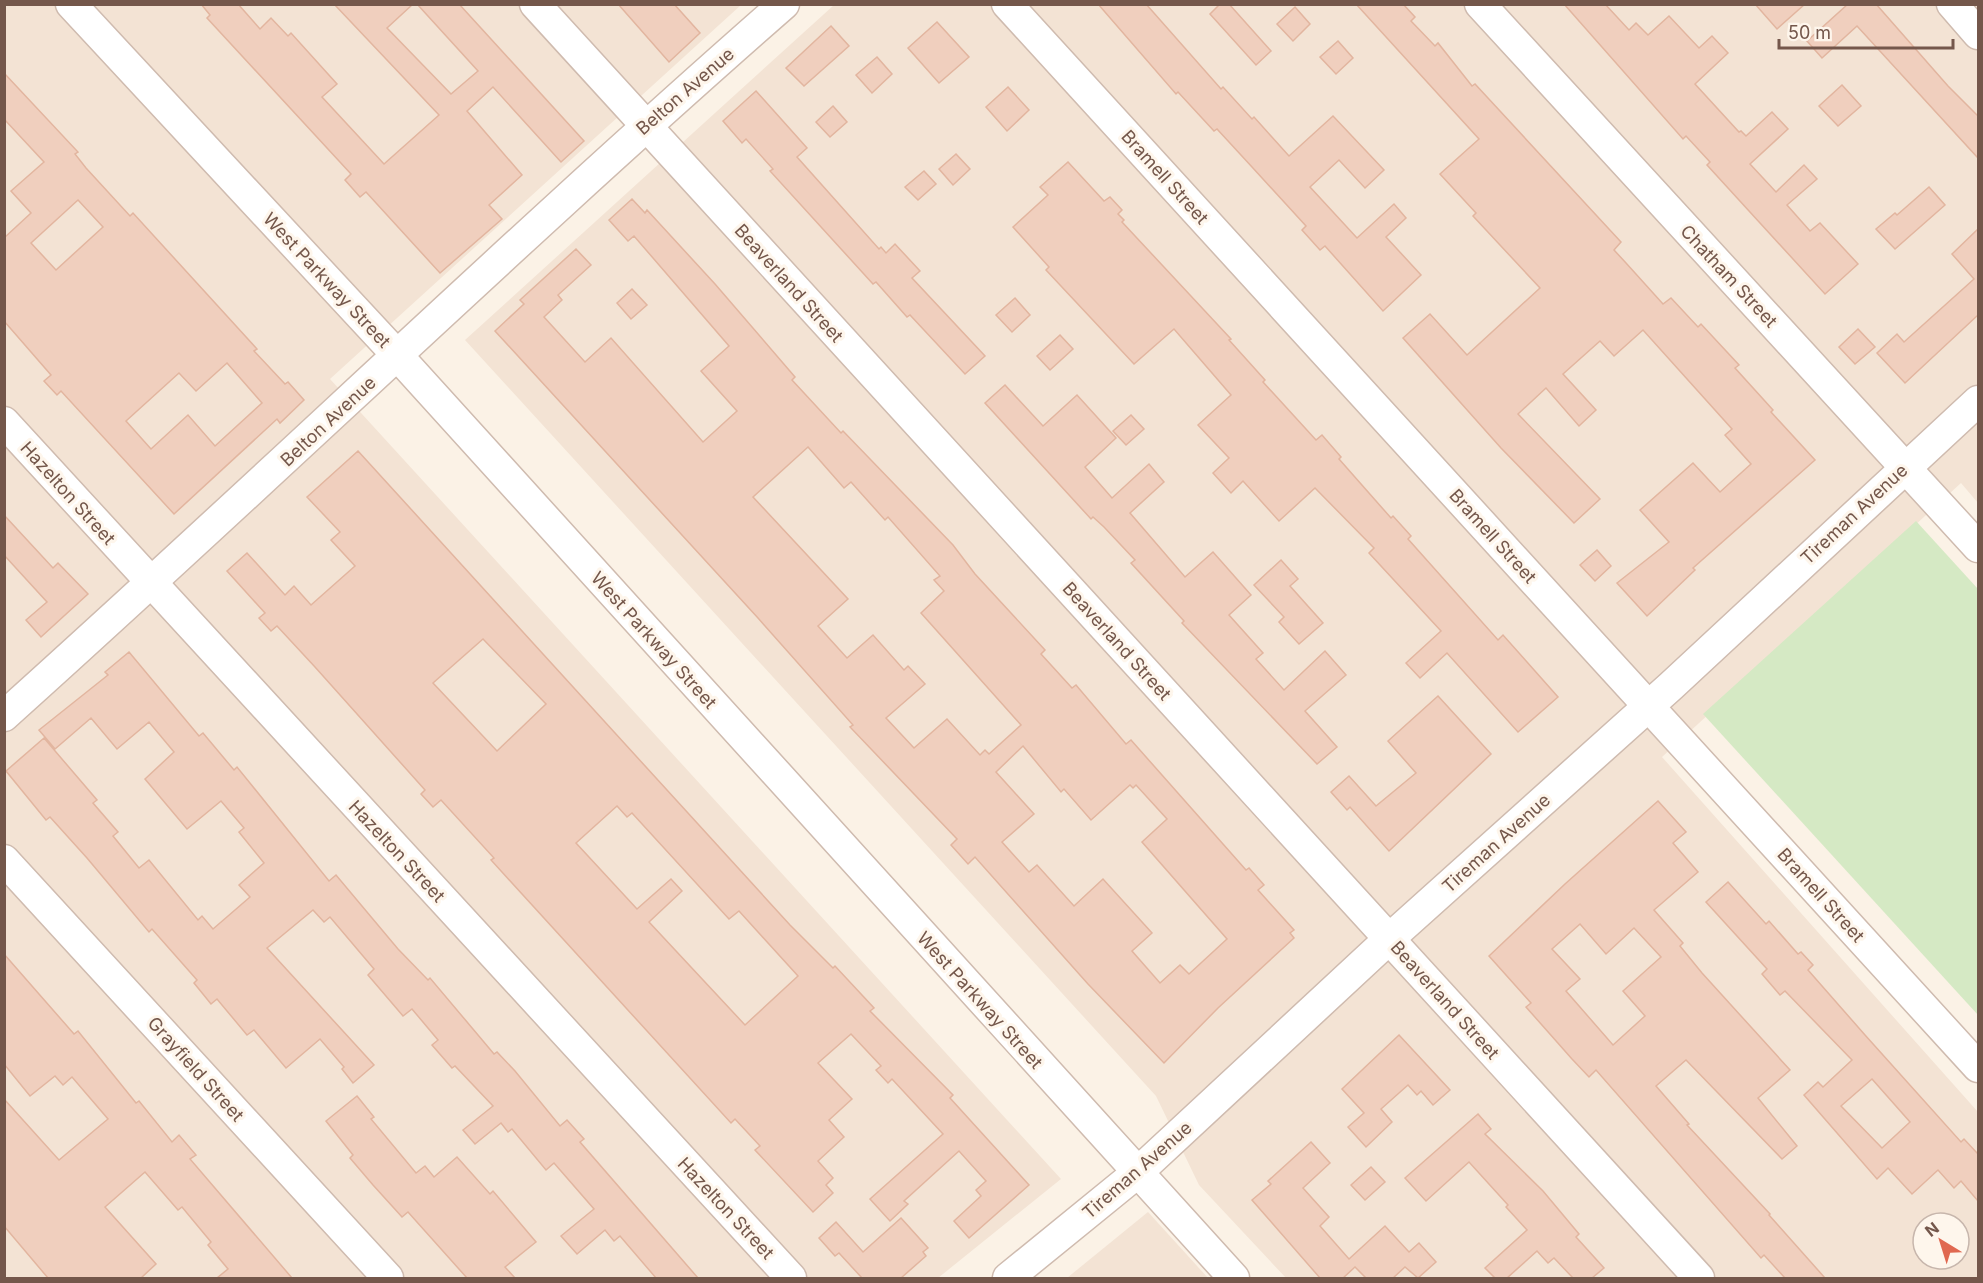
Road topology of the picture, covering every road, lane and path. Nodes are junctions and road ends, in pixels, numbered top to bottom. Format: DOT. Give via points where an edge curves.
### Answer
graph roads {
  1 [pos="71,4"];
  2 [pos="535,4"];
  3 [pos="784,4"];
  4 [pos="1007,4"];
  5 [pos="1480,4"];
  6 [pos="1952,4"];
  7 [pos="1978,34"];
  8 [pos="646,125"];
  9 [pos="397,355"];
  10 [pos="1978,401"];
  11 [pos="4,422"];
  12 [pos="1905,466"];
  13 [pos="1978,547"];
  14 [pos="151,584"];
  15 [pos="1649,706"];
  16 [pos="4,716"];
  17 [pos="4,860"];
  18 [pos="1389,939"];
  19 [pos="1978,1067"];
  20 [pos="1137,1173"];
  21 [pos="388,1278"];
  22 [pos="791,1278"];
  23 [pos="1008,1278"];
  24 [pos="1234,1278"];
  25 [pos="1699,1278"];
  1 -- 9 [label="street, West Parkway Street"];
  2 -- 8 [label="street, Beaverland Street"];
  3 -- 8 [label="street, Belton Avenue"];
  4 -- 15 [label="street, Bramell Street"];
  5 -- 12 [label="street, Chatham Street"];
  6 -- 7 [label="street"];
  8 -- 9 [label="street, Belton Avenue"];
  8 -- 18 [label="street, Beaverland Street"];
  9 -- 14 [label="street, Belton Avenue"];
  9 -- 20 [label="street, West Parkway Street"];
  10 -- 12 [label="street, Tireman Avenue"];
  11 -- 14 [label="street, Hazelton Street"];
  12 -- 13 [label="street, Chatham Street"];
  12 -- 15 [label="street, Tireman Avenue"];
  14 -- 16 [label="street, Belton Avenue"];
  14 -- 22 [label="street, Hazelton Street"];
  15 -- 18 [label="street, Tireman Avenue"];
  15 -- 19 [label="street, Bramell Street"];
  17 -- 21 [label="street, Grayfield Street"];
  18 -- 20 [label="street, Tireman Avenue"];
  18 -- 25 [label="street, Beaverland Street"];
  20 -- 23 [label="street, Tireman Avenue"];
  20 -- 24 [label="street, West Parkway Street"];
}
